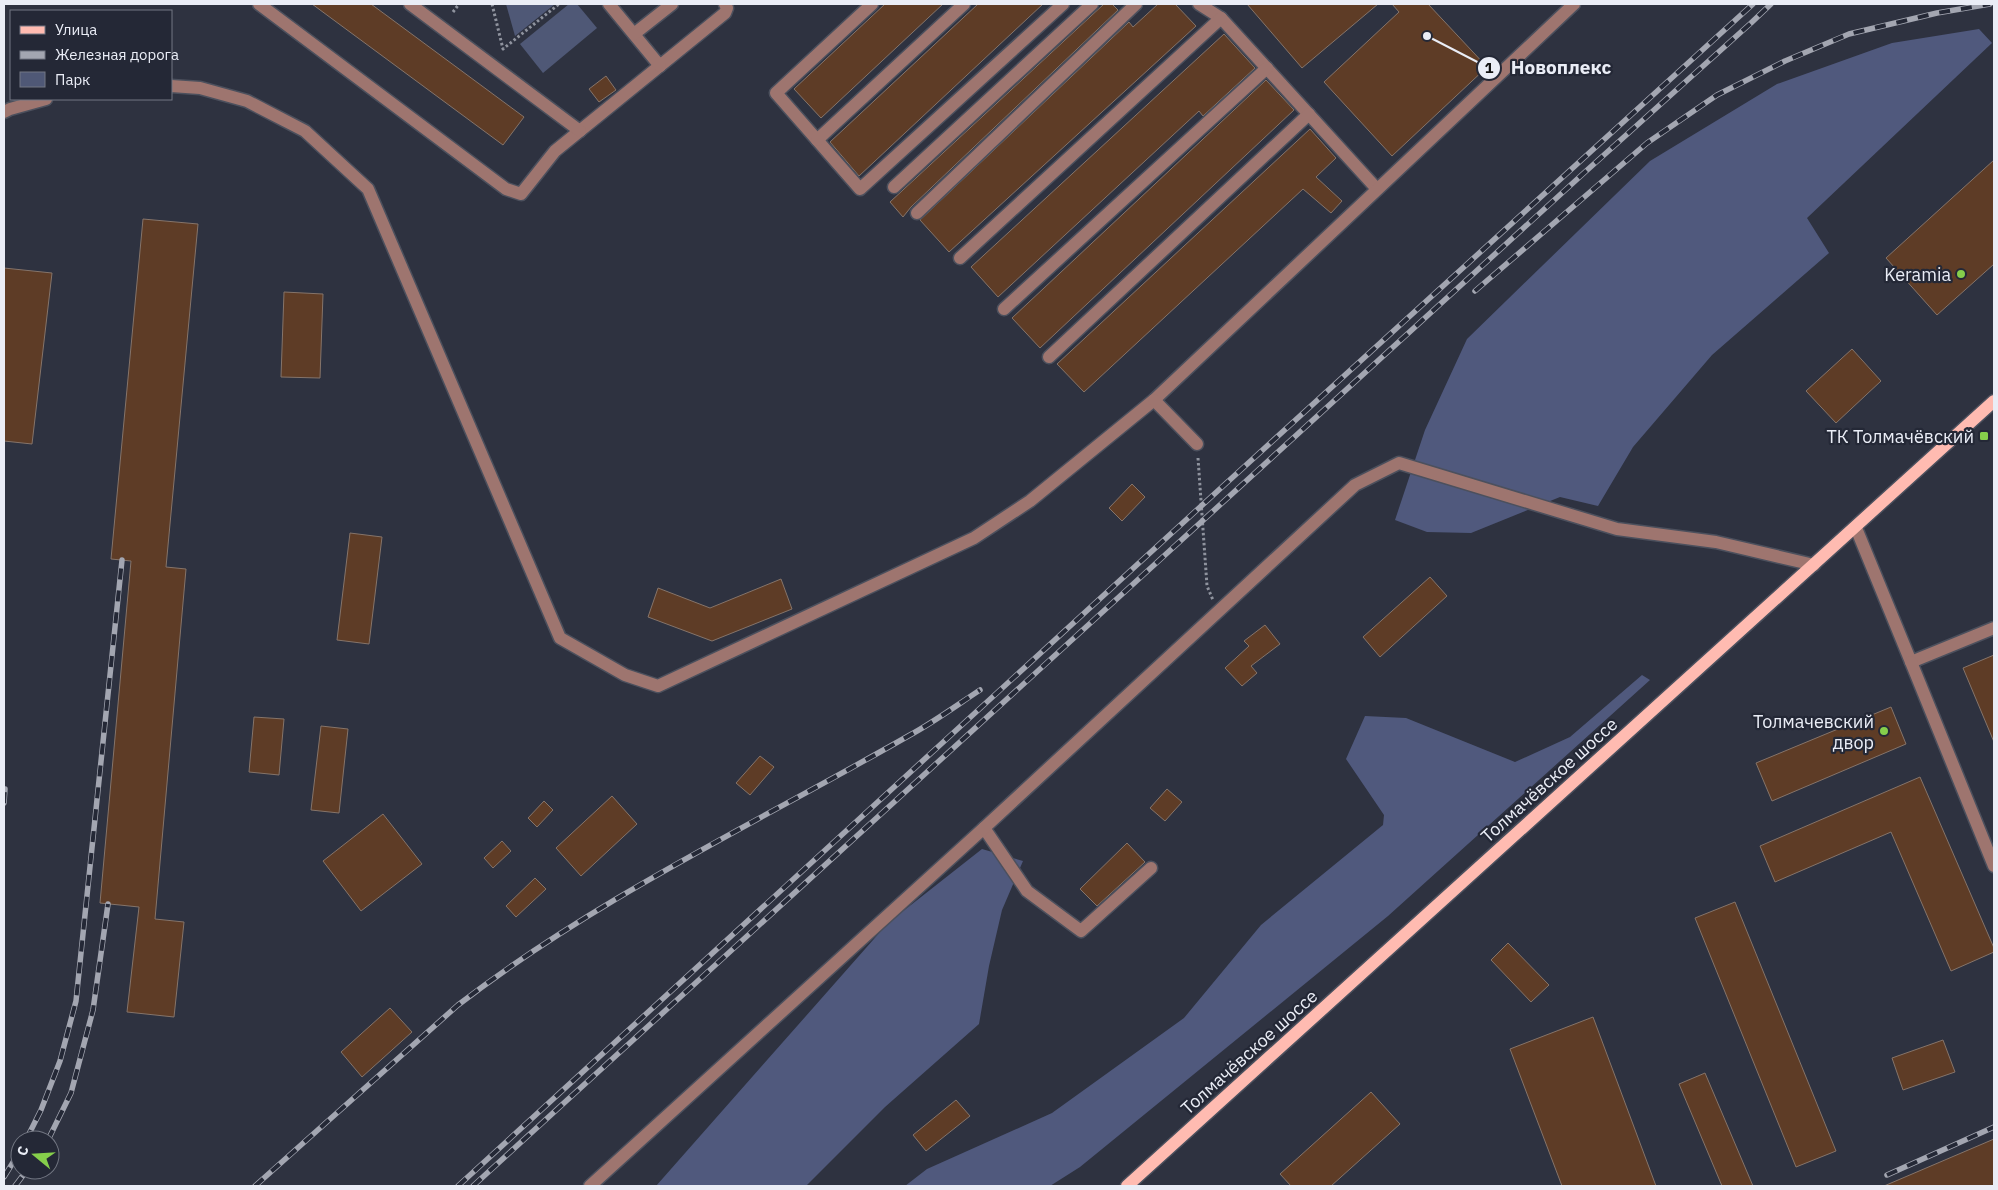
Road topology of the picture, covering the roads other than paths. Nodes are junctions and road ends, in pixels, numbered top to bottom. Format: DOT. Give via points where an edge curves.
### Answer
graph roads {
  1 [pos="259,4"];
  2 [pos="410,4"];
  3 [pos="609,4"];
  4 [pos="672,4"];
  5 [pos="725,4"];
  6 [pos="872,4"];
  7 [pos="964,4"];
  8 [pos="1063,4"];
  9 [pos="1092,4"];
  10 [pos="1136,4"];
  11 [pos="1199,4"];
  12 [pos="1574,4"];
  13 [pos="1221,18"];
  14 [pos="634,34"];
  15 [pos="660,66"];
  16 [pos="1267,68"];
  17 [pos="172,86"];
  18 [pos="42,100"];
  19 [pos="4,112"];
  20 [pos="1309,114"];
  21 [pos="580,131"];
  22 [pos="817,140"];
  23 [pos="894,187"];
  24 [pos="1378,189"];
  25 [pos="917,213"];
  26 [pos="960,258"];
  27 [pos="1004,309"];
  28 [pos="1049,357"];
  29 [pos="1154,400"];
  30 [pos="1994,401"];
  31 [pos="1197,444"];
  32 [pos="1856,528"];
  33 [pos="1814,565"];
  34 [pos="1994,628"];
  35 [pos="1911,662"];
  36 [pos="984,828"];
  37 [pos="1994,866"];
  38 [pos="1151,868"];
  39 [pos="590,1186"];
  40 [pos="1127,1186"];
  1 -- 21 [label="street" via="506,189 521,194 555,151"];
  2 -- 21 [label="street"];
  3 -- 14 [label="street"];
  4 -- 14 [label="street"];
  5 -- 15 [label="street" via="724,13"];
  6 -- 22 [label="street" via="776,93"];
  7 -- 22 [label="street"];
  8 -- 22 [label="street" via="860,189"];
  9 -- 23 [label="street"];
  10 -- 25 [label="street"];
  11 -- 13 [label="street"];
  12 -- 24 [label="street"];
  13 -- 16 [label="street"];
  13 -- 26 [label="street"];
  14 -- 15 [label="street"];
  15 -- 21 [label="street"];
  16 -- 20 [label="street"];
  16 -- 27 [label="street"];
  17 -- 29 [label="street" via="200,88 247,101 305,131 368,189 560,638 625,675 658,686 974,538 1030,502"];
  18 -- 19 [label="street"];
  20 -- 24 [label="street"];
  20 -- 28 [label="street"];
  24 -- 29 [label="street"];
  29 -- 31 [label="street"];
  30 -- 32 [label="main road, Толмачёвское шоссе"];
  32 -- 33 [label="main road, Толмачёвское шоссе"];
  32 -- 35 [label="street"];
  33 -- 36 [label="street" via="1716,542 1617,529 1399,463 1355,485"];
  33 -- 40 [label="main road, Толмачёвское шоссе"];
  34 -- 35 [label="street"];
  35 -- 37 [label="street"];
  36 -- 38 [label="street" via="1027,891 1081,931"];
  36 -- 39 [label="street"];
}
